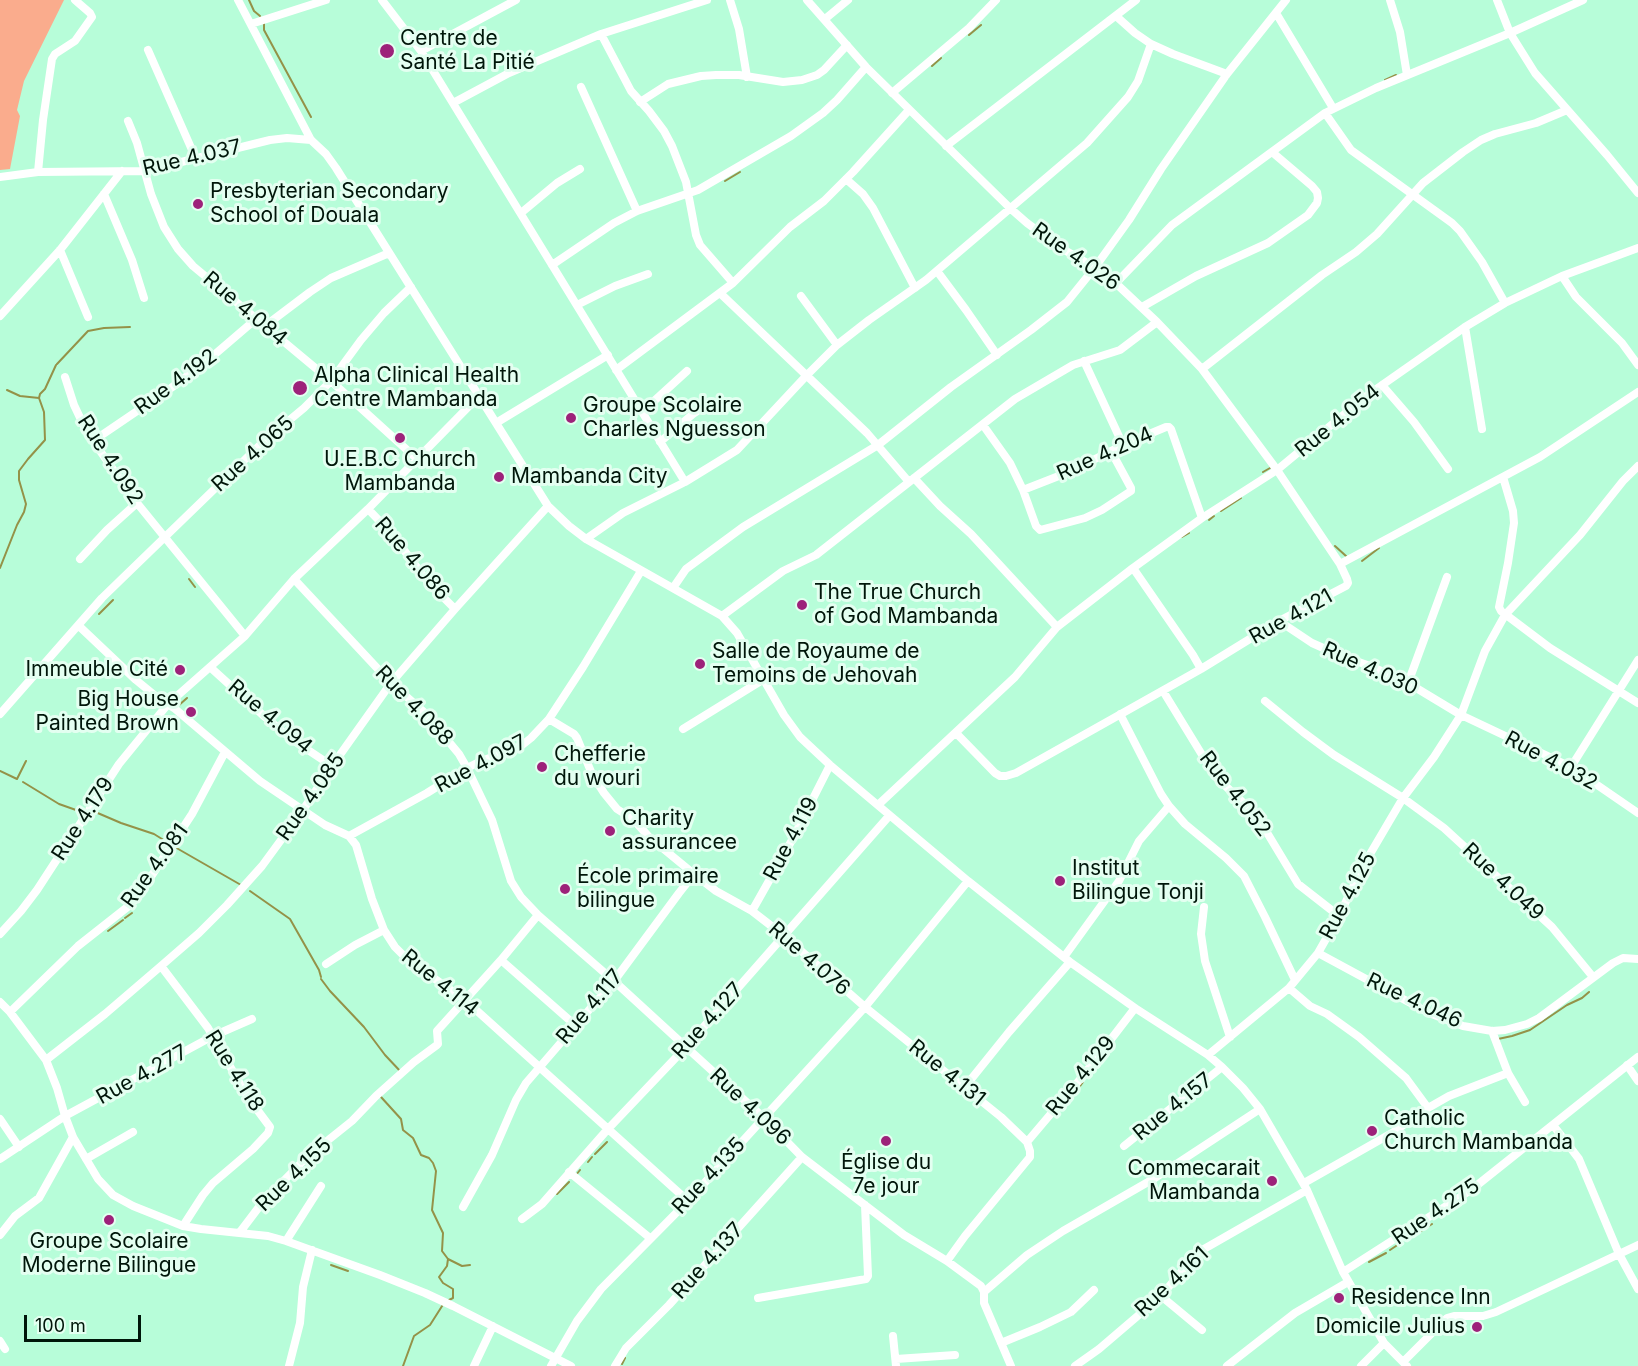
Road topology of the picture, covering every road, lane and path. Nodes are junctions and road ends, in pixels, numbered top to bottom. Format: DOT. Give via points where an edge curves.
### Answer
graph roads {
  1 [pos="75,0"];
  2 [pos="238,0"];
  3 [pos="326,0"];
  4 [pos="382,0"];
  5 [pos="516,0"];
  6 [pos="707,0"];
  7 [pos="730,0"];
  8 [pos="807,0"];
  9 [pos="848,0"];
  10 [pos="996,0"];
  11 [pos="1136,0"];
  12 [pos="1286,0"];
  13 [pos="1390,0"];
  14 [pos="1497,0"];
  15 [pos="1582,0"];
  16 [pos="1276,13"];
  17 [pos="1116,16"];
  18 [pos="825,19"];
  19 [pos="251,24"];
  20 [pos="1510,33"];
  21 [pos="601,34"];
  22 [pos="1151,44"];
  23 [pos="847,45"];
  24 [pos="148,50"];
  25 [pos="422,51"];
  26 [pos="866,67"];
  27 [pos="1227,74"];
  28 [pos="1407,75"];
  29 [pos="747,77"];
  30 [pos="581,87"];
  31 [pos="892,93"];
  32 [pos="640,102"];
  33 [pos="453,103"];
  34 [pos="909,110"];
  35 [pos="1329,110"];
  36 [pos="1566,110"];
  37 [pos="128,121"];
  38 [pos="311,140"];
  39 [pos="946,146"];
  40 [pos="1272,152"];
  41 [pos="195,159"];
  42 [pos="580,169"];
  43 [pos="122,171"];
  44 [pos="145,171"];
  45 [pos="39,172"];
  46 [pos="0,177"];
  47 [pos="846,179"];
  48 [pos="1638,193"];
  49 [pos="104,194"];
  50 [pos="689,194"];
  51 [pos="1412,195"];
  52 [pos="1011,209"];
  53 [pos="637,211"];
  54 [pos="521,213"];
  55 [pos="1638,248"];
  56 [pos="60,250"];
  57 [pos="389,253"];
  58 [pos="552,265"];
  59 [pos="1096,266"];
  60 [pos="937,271"];
  61 [pos="648,274"];
  62 [pos="1562,276"];
  63 [pos="1116,282"];
  64 [pos="733,283"];
  65 [pos="411,287"];
  66 [pos="915,288"];
  67 [pos="721,294"];
  68 [pos="801,296"];
  69 [pos="144,298"];
  70 [pos="1505,303"];
  71 [pos="577,305"];
  72 [pos="1142,307"];
  73 [pos="0,316"];
  74 [pos="88,317"];
  75 [pos="256,319"];
  76 [pos="1157,322"];
  77 [pos="265,326"];
  78 [pos="1465,327"];
  79 [pos="837,345"];
  80 [pos="997,355"];
  81 [pos="608,356"];
  82 [pos="1084,361"];
  83 [pos="1638,365"];
  84 [pos="1202,369"];
  85 [pos="616,370"];
  86 [pos="687,371"];
  87 [pos="807,375"];
  88 [pos="65,376"];
  89 [pos="331,381"];
  90 [pos="1382,385"];
  91 [pos="1638,392"];
  92 [pos="479,396"];
  93 [pos="699,410"];
  94 [pos="642,412"];
  95 [pos="496,423"];
  96 [pos="983,425"];
  97 [pos="1482,429"];
  98 [pos="93,441"];
  99 [pos="660,442"];
  100 [pos="878,445"];
  101 [pos="1123,445"];
  102 [pos="1111,451"];
  103 [pos="417,459"];
  104 [pos="1448,469"];
  105 [pos="1637,469"];
  106 [pos="1277,470"];
  107 [pos="1503,477"];
  108 [pos="911,480"];
  109 [pos="685,482"];
  110 [pos="1023,490"];
  111 [pos="137,503"];
  112 [pos="548,506"];
  113 [pos="368,509"];
  114 [pos="1202,518"];
  115 [pos="165,538"];
  116 [pos="586,539"];
  117 [pos="81,559"];
  118 [pos="1340,564"];
  119 [pos="1133,568"];
  120 [pos="641,570"];
  121 [pos="1447,577"];
  122 [pos="294,579"];
  123 [pos="673,588"];
  124 [pos="456,609"];
  125 [pos="1505,615"];
  126 [pos="722,616"];
  127 [pos="1279,621"];
  128 [pos="79,626"];
  129 [pos="1057,627"];
  130 [pos="244,636"];
  131 [pos="1638,660"];
  132 [pos="210,667"];
  133 [pos="1201,669"];
  134 [pos="764,680"];
  135 [pos="391,683"];
  136 [pos="1408,683"];
  137 [pos="1163,691"];
  138 [pos="1618,691"];
  139 [pos="1265,700"];
  140 [pos="1638,703"];
  141 [pos="168,704"];
  142 [pos="0,714"];
  143 [pos="1120,714"];
  144 [pos="1461,715"];
  145 [pos="549,719"];
  146 [pos="683,729"];
  147 [pos="956,733"];
  148 [pos="225,752"];
  149 [pos="830,765"];
  150 [pos="332,766"];
  151 [pos="467,768"];
  152 [pos="1571,768"];
  153 [pos="1403,798"];
  154 [pos="878,805"];
  155 [pos="1169,806"];
  156 [pos="1637,809"];
  157 [pos="303,810"];
  158 [pos="889,816"];
  159 [pos="349,836"];
  160 [pos="694,874"];
  161 [pos="968,881"];
  162 [pos="1204,907"];
  163 [pos="752,911"];
  164 [pos="537,915"];
  165 [pos="1339,916"];
  166 [pos="384,930"];
  167 [pos="0,934"];
  168 [pos="783,935"];
  169 [pos="1318,953"];
  170 [pos="1638,958"];
  171 [pos="1067,959"];
  172 [pos="501,960"];
  173 [pos="326,964"];
  174 [pos="161,966"];
  175 [pos="1593,977"];
  176 [pos="1295,980"];
  177 [pos="614,981"];
  178 [pos="1288,988"];
  179 [pos="465,1000"];
  180 [pos="0,1002"];
  181 [pos="865,1007"];
  182 [pos="1135,1008"];
  183 [pos="10,1012"];
  184 [pos="252,1019"];
  185 [pos="575,1025"];
  186 [pos="1492,1031"];
  187 [pos="213,1036"];
  188 [pos="1230,1037"];
  189 [pos="686,1047"];
  190 [pos="1208,1055"];
  191 [pos="1638,1057"];
  192 [pos="45,1060"];
  193 [pos="1627,1065"];
  194 [pos="538,1067"];
  195 [pos="1222,1067"];
  196 [pos="1508,1073"];
  197 [pos="1638,1081"];
  198 [pos="964,1088"];
  199 [pos="1525,1102"];
  200 [pos="1428,1108"];
  201 [pos="1260,1109"];
  202 [pos="65,1116"];
  203 [pos="763,1117"];
  204 [pos="0,1119"];
  205 [pos="1553,1125"];
  206 [pos="607,1130"];
  207 [pos="133,1132"];
  208 [pos="73,1137"];
  209 [pos="1027,1142"];
  210 [pos="1124,1146"];
  211 [pos="19,1147"];
  212 [pos="802,1157"];
  213 [pos="0,1159"];
  214 [pos="86,1159"];
  215 [pos="569,1172"];
  216 [pos="321,1186"];
  217 [pos="1305,1186"];
  218 [pos="688,1201"];
  219 [pos="865,1206"];
  220 [pos="463,1207"];
  221 [pos="522,1219"];
  222 [pos="183,1226"];
  223 [pos="240,1232"];
  224 [pos="0,1235"];
  225 [pos="650,1238"];
  226 [pos="286,1241"];
  227 [pos="1638,1245"];
  228 [pos="312,1250"];
  229 [pos="1619,1254"];
  230 [pos="947,1261"];
  231 [pos="1343,1272"];
  232 [pos="1348,1282"];
  233 [pos="1638,1289"];
  234 [pos="1094,1290"];
  235 [pos="984,1292"];
  236 [pos="1161,1296"];
  237 [pos="758,1298"];
  238 [pos="493,1326"];
  239 [pos="1202,1330"];
  240 [pos="893,1336"];
  241 [pos="1001,1343"];
  242 [pos="1384,1343"];
  243 [pos="955,1355"];
  244 [pos="553,1362"];
  245 [pos="896,1363"];
  246 [pos="1405,1364"];
  247 [pos="289,1366"];
  248 [pos="474,1366"];
  249 [pos="570,1366"];
  250 [pos="615,1366"];
  251 [pos="1011,1366"];
  252 [pos="1075,1366"];
  253 [pos="1227,1366"];
  254 [pos="1361,1366"];
  1 -- 45 [label="street" via="92,17 75,41 52,59"];
  2 -- 19 [label="street"];
  3 -- 19 [label="street"];
  4 -- 25 [label="street"];
  5 -- 25 [label="street"];
  6 -- 21 [label="street"];
  7 -- 29 [label="street"];
  8 -- 18 [label="street, Rue 4.026"];
  9 -- 18 [label="street"];
  10 -- 31 [label="street"];
  11 -- 17 [label="street"];
  12 -- 16 [label="street"];
  13 -- 28 [label="street"];
  14 -- 20 [label="street"];
  15 -- 20 [label="street"];
  16 -- 27 [label="street"];
  16 -- 35 [label="street"];
  17 -- 22 [label="street"];
  17 -- 39 [label="street"];
  18 -- 23 [label="street, Rue 4.026"];
  19 -- 38 [label="street"];
  20 -- 28 [label="street"];
  20 -- 36 [label="street" via="1535,73"];
  21 -- 32 [label="street"];
  21 -- 33 [label="street" via="509,73"];
  22 -- 27 [label="street"];
  22 -- 52 [label="street" via="1138,81 1108,122"];
  23 -- 26 [label="street, Rue 4.026"];
  23 -- 29 [label="street" via="824,70 802,80 783,82"];
  24 -- 41 [label="street"];
  25 -- 33 [label="street"];
  26 -- 31 [label="street, Rue 4.026"];
  26 -- 50 [label="street" via="808,125"];
  27 -- 59 [label="street"];
  28 -- 35 [label="street"];
  29 -- 32 [label="street" via="701,76 674,82"];
  30 -- 53 [label="street"];
  31 -- 34 [label="street, Rue 4.026"];
  32 -- 50 [label="street" via="664,130"];
  33 -- 54 [label="street"];
  34 -- 39 [label="street, Rue 4.026"];
  34 -- 47 [label="street"];
  35 -- 40 [label="street"];
  35 -- 51 [label="street" via="1351,150"];
  36 -- 48 [label="street"];
  36 -- 51 [label="street" via="1481,140"];
  37 -- 44 [label="street, Rue 4.084"];
  38 -- 41 [label="street, Rue 4.037" via="270,140"];
  38 -- 57 [label="street" via="336,168"];
  39 -- 52 [label="street, Rue 4.026"];
  40 -- 63 [label="street" via="1172,225"];
  40 -- 72 [label="street" via="1317,192 1317,203 1308,215 1268,243 1196,276"];
  41 -- 44 [label="street, Rue 4.037"];
  42 -- 54 [label="street"];
  43 -- 44 [label="street, Rue 4.037"];
  43 -- 45 [label="street, Rue 4.037"];
  43 -- 49 [label="street"];
  44 -- 75 [label="street, Rue 4.084" via="150,194 178,249"];
  45 -- 46 [label="street, Rue 4.037"];
  47 -- 64 [label="street" via="789,227"];
  47 -- 66 [label="street" via="873,208"];
  49 -- 56 [label="street"];
  49 -- 69 [label="street"];
  50 -- 53 [label="street"];
  50 -- 64 [label="street" via="700,245"];
  51 -- 70 [label="street" via="1460,231"];
  51 -- 84 [label="street" via="1356,252"];
  52 -- 59 [label="street, Rue 4.026" via="1061,248"];
  52 -- 60 [label="street"];
  53 -- 58 [label="street"];
  54 -- 58 [label="street"];
  55 -- 62 [label="street, Rue 4.054"];
  56 -- 73 [label="street"];
  56 -- 74 [label="street"];
  57 -- 65 [label="street"];
  57 -- 77 [label="street" via="331,278"];
  58 -- 71 [label="street"];
  59 -- 63 [label="street, Rue 4.026"];
  59 -- 80 [label="street" via="1066,302"];
  60 -- 66 [label="street"];
  60 -- 80 [label="street"];
  61 -- 71 [label="street"];
  62 -- 70 [label="street, Rue 4.054"];
  62 -- 83 [label="street"];
  63 -- 72 [label="street, Rue 4.026"];
  64 -- 67 [label="street"];
  65 -- 89 [label="street, Rue 4.065" via="360,340"];
  65 -- 92 [label="street"];
  66 -- 79 [label="street"];
  67 -- 85 [label="street"];
  67 -- 87 [label="street"];
  68 -- 79 [label="street"];
  70 -- 78 [label="street, Rue 4.054"];
  71 -- 81 [label="street"];
  72 -- 76 [label="street, Rue 4.026"];
  75 -- 77 [label="street, Rue 4.084"];
  75 -- 98 [label="street, Rue 4.192" via="171,388"];
  76 -- 82 [label="street" via="1120,350"];
  76 -- 84 [label="street, Rue 4.026"];
  77 -- 89 [label="street, Rue 4.084"];
  78 -- 90 [label="street, Rue 4.054"];
  78 -- 97 [label="street"];
  79 -- 87 [label="street"];
  80 -- 100 [label="street"];
  81 -- 85 [label="street"];
  81 -- 95 [label="street"];
  82 -- 96 [label="street" via="1015,399"];
  82 -- 101 [label="street"];
  84 -- 106 [label="street, Rue 4.026"];
  85 -- 94 [label="street"];
  86 -- 94 [label="street"];
  87 -- 100 [label="street"];
  87 -- 109 [label="street" via="737,450"];
  88 -- 98 [label="street, Rue 4.092" via="74,405"];
  89 -- 103 [label="street, Rue 4.084"];
  89 -- 115 [label="street, Rue 4.065"];
  90 -- 104 [label="street"];
  90 -- 106 [label="street, Rue 4.054"];
  91 -- 107 [label="street, Rue 4.121"];
  92 -- 95 [label="street"];
  92 -- 103 [label="street, Rue 4.179"];
  93 -- 99 [label="street"];
  94 -- 99 [label="street"];
  95 -- 112 [label="street"];
  96 -- 108 [label="street"];
  96 -- 110 [label="street" via="1010,463"];
  98 -- 111 [label="street, Rue 4.092"];
  99 -- 109 [label="street"];
  100 -- 108 [label="street"];
  100 -- 123 [label="street" via="743,527 686,569"];
  101 -- 102 [label="street, Rue 4.204"];
  101 -- 114 [label="street, Rue 4.204" via="1166,427 1171,429"];
  102 -- 110 [label="street, Rue 4.204"];
  102 -- 110 [label="street" via="1131,491 1085,518 1040,530"];
  103 -- 113 [label="street, Rue 4.179"];
  105 -- 125 [label="street, Rue 4.125"];
  106 -- 114 [label="street, Rue 4.054"];
  106 -- 118 [label="street, Rue 4.026"];
  107 -- 118 [label="street, Rue 4.121"];
  107 -- 125 [label="street" via="1514,523 1499,607"];
  108 -- 126 [label="street" via="816,555 783,571"];
  108 -- 129 [label="street" via="971,534"];
  109 -- 116 [label="street" via="623,513"];
  111 -- 115 [label="street, Rue 4.092"];
  111 -- 117 [label="street"];
  112 -- 116 [label="street"];
  112 -- 124 [label="street, Rue 4.085"];
  113 -- 122 [label="street, Rue 4.179"];
  113 -- 124 [label="street, Rue 4.086" via="428,582"];
  114 -- 119 [label="street, Rue 4.054"];
  115 -- 128 [label="street, Rue 4.065" via="102,598"];
  115 -- 130 [label="street, Rue 4.092"];
  116 -- 120 [label="street"];
  118 -- 127 [label="street, Rue 4.121" via="1346,586"];
  119 -- 129 [label="street, Rue 4.054"];
  119 -- 133 [label="street"];
  120 -- 123 [label="street"];
  120 -- 145 [label="street, Rue 4.097"];
  121 -- 136 [label="street"];
  122 -- 130 [label="street, Rue 4.179"];
  122 -- 135 [label="street, Rue 4.088"];
  123 -- 126 [label="street"];
  124 -- 135 [label="street, Rue 4.085"];
  125 -- 138 [label="street"];
  125 -- 144 [label="street, Rue 4.125" via="1485,651"];
  126 -- 134 [label="street" via="737,633"];
  127 -- 133 [label="street, Rue 4.121"];
  127 -- 136 [label="street, Rue 4.030" via="1339,656"];
  128 -- 141 [label="street" via="136,680"];
  128 -- 142 [label="street, Rue 4.065"];
  129 -- 147 [label="street, Rue 4.054" via="1016,677"];
  130 -- 132 [label="street, Rue 4.179"];
  131 -- 138 [label="street"];
  132 -- 141 [label="street, Rue 4.179"];
  132 -- 150 [label="street, Rue 4.094" via="293,740"];
  133 -- 137 [label="street, Rue 4.121"];
  134 -- 146 [label="street"];
  134 -- 149 [label="street" via="800,737"];
  135 -- 150 [label="street, Rue 4.085"];
  135 -- 151 [label="street, Rue 4.088" via="425,713"];
  136 -- 144 [label="street, Rue 4.030"];
  137 -- 143 [label="street, Rue 4.121"];
  137 -- 165 [label="street, Rue 4.052" via="1215,776 1257,816 1298,884"];
  138 -- 140 [label="street"];
  138 -- 152 [label="street"];
  139 -- 153 [label="street, Rue 4.049" via="1334,755"];
  141 -- 148 [label="street"];
  141 -- 167 [label="street, Rue 4.179" via="119,764 37,890"];
  143 -- 147 [label="street, Rue 4.121" via="1006,776 995,773"];
  143 -- 155 [label="street"];
  144 -- 152 [label="street, Rue 4.032"];
  144 -- 153 [label="street, Rue 4.125"];
  145 -- 151 [label="street, Rue 4.097" via="521,747"];
  145 -- 160 [label="street" via="574,734 592,774 617,809"];
  147 -- 154 [label="street, Rue 4.054"];
  148 -- 157 [label="street"];
  148 -- 183 [label="street, Rue 4.081" via="187,823 139,895"];
  149 -- 154 [label="street"];
  149 -- 163 [label="street, Rue 4.119"];
  150 -- 157 [label="street, Rue 4.085"];
  151 -- 159 [label="street, Rue 4.097"];
  151 -- 164 [label="street, Rue 4.088" via="492,820 511,881"];
  152 -- 156 [label="street, Rue 4.032"];
  153 -- 165 [label="street, Rue 4.125"];
  153 -- 175 [label="street, Rue 4.049" via="1444,828 1552,927"];
  154 -- 158 [label="street"];
  155 -- 171 [label="street" via="1139,841 1119,881"];
  155 -- 176 [label="street" via="1244,876"];
  157 -- 159 [label="street"];
  157 -- 174 [label="street, Rue 4.085" via="234,897"];
  158 -- 161 [label="street"];
  158 -- 168 [label="street, Rue 4.127"];
  159 -- 166 [label="street, Rue 4.114" via="356,845"];
  160 -- 163 [label="street"];
  160 -- 177 [label="street, Rue 4.117"];
  161 -- 171 [label="street"];
  161 -- 181 [label="street, Rue 4.135"];
  162 -- 188 [label="street" via="1201,934 1205,960"];
  163 -- 168 [label="street, Rue 4.076"];
  164 -- 172 [label="street"];
  164 -- 177 [label="street, Rue 4.096"];
  165 -- 169 [label="street, Rue 4.125"];
  166 -- 173 [label="street"];
  166 -- 179 [label="street, Rue 4.114" via="408,960"];
  168 -- 181 [label="street, Rue 4.076"];
  168 -- 189 [label="street, Rue 4.127"];
  169 -- 176 [label="street, Rue 4.125"];
  169 -- 186 [label="street, Rue 4.046" via="1429,1013 1463,1026"];
  170 -- 175 [label="street, Rue 4.046" via="1623,958"];
  171 -- 182 [label="street"];
  171 -- 198 [label="street"];
  172 -- 179 [label="street"];
  172 -- 185 [label="street"];
  174 -- 187 [label="street, Rue 4.118"];
  174 -- 192 [label="street, Rue 4.085"];
  175 -- 186 [label="street, Rue 4.046" via="1539,1018"];
  176 -- 178 [label="street, Rue 4.125"];
  177 -- 185 [label="street, Rue 4.117"];
  177 -- 189 [label="street, Rue 4.096"];
  178 -- 188 [label="street, Rue 4.125"];
  178 -- 200 [label="street" via="1359,1037 1406,1078"];
  179 -- 194 [label="street, Rue 4.114"];
  179 -- 223 [label="street, Rue 4.155" via="437,1030 438,1044 288,1175"];
  180 -- 183 [label="street"];
  181 -- 198 [label="street, Rue 4.131"];
  181 -- 203 [label="street, Rue 4.135"];
  182 -- 190 [label="street"];
  182 -- 209 [label="street, Rue 4.129"];
  183 -- 192 [label="street"];
  184 -- 187 [label="street, Rue 4.277"];
  185 -- 194 [label="street, Rue 4.117"];
  186 -- 196 [label="street"];
  187 -- 202 [label="street, Rue 4.277"];
  187 -- 222 [label="street, Rue 4.118" via="270,1130 213,1183"];
  188 -- 190 [label="street, Rue 4.125"];
  189 -- 203 [label="street, Rue 4.096"];
  189 -- 206 [label="street, Rue 4.127"];
  190 -- 195 [label="street"];
  191 -- 193 [label="street, Rue 4.275"];
  192 -- 202 [label="street"];
  193 -- 197 [label="street"];
  193 -- 205 [label="street, Rue 4.275"];
  194 -- 206 [label="street, Rue 4.114"];
  194 -- 220 [label="street, Rue 4.117" via="516,1100"];
  195 -- 201 [label="street"];
  195 -- 210 [label="street, Rue 4.157"];
  196 -- 199 [label="street"];
  196 -- 200 [label="street, Rue 4.161"];
  198 -- 209 [label="street, Rue 4.131"];
  200 -- 217 [label="street, Rue 4.161"];
  201 -- 217 [label="street"];
  201 -- 235 [label="street" via="1036,1249"];
  202 -- 208 [label="street"];
  202 -- 211 [label="street, Rue 4.277"];
  203 -- 212 [label="street, Rue 4.096"];
  203 -- 218 [label="street, Rue 4.135"];
  204 -- 211 [label="street"];
  205 -- 229 [label="street" via="1580,1159"];
  205 -- 231 [label="street, Rue 4.275" via="1471,1190"];
  206 -- 215 [label="street, Rue 4.127"];
  206 -- 218 [label="street, Rue 4.114"];
  207 -- 214 [label="street"];
  208 -- 214 [label="street"];
  208 -- 224 [label="street" via="39,1198 15,1216"];
  209 -- 230 [label="street" via="1030,1157"];
  211 -- 213 [label="street, Rue 4.277"];
  212 -- 219 [label="street, Rue 4.096"];
  212 -- 250 [label="street, Rue 4.137" via="626,1348"];
  214 -- 222 [label="street" via="113,1195"];
  215 -- 221 [label="street, Rue 4.127" via="542,1204"];
  215 -- 225 [label="street"];
  216 -- 226 [label="street"];
  217 -- 231 [label="street"];
  217 -- 236 [label="street, Rue 4.161" via="1197,1253"];
  218 -- 225 [label="street, Rue 4.135"];
  219 -- 230 [label="street, Rue 4.096"];
  219 -- 237 [label="street" via="866,1279"];
  222 -- 223 [label="street"];
  223 -- 226 [label="street"];
  225 -- 244 [label="street, Rue 4.135" via="601,1289"];
  226 -- 228 [label="street"];
  227 -- 229 [label="street"];
  228 -- 238 [label="street" via="425,1293"];
  228 -- 247 [label="street"];
  229 -- 233 [label="street"];
  229 -- 246 [label="street" via="1496,1312 1448,1318"];
  230 -- 235 [label="street, Rue 4.096" via="976,1281"];
  231 -- 232 [label="street"];
  232 -- 242 [label="street"];
  232 -- 253 [label="street" via="1294,1313"];
  234 -- 241 [label="street" via="1071,1312"];
  235 -- 241 [label="street" via="984,1303"];
  236 -- 239 [label="street"];
  236 -- 252 [label="street, Rue 4.161"];
  238 -- 244 [label="street"];
  238 -- 248 [label="street"];
  240 -- 245 [label="street"];
  241 -- 251 [label="street"];
  242 -- 246 [label="street"];
  242 -- 254 [label="street"];
  243 -- 245 [label="street"];
  244 -- 249 [label="street"];
}
